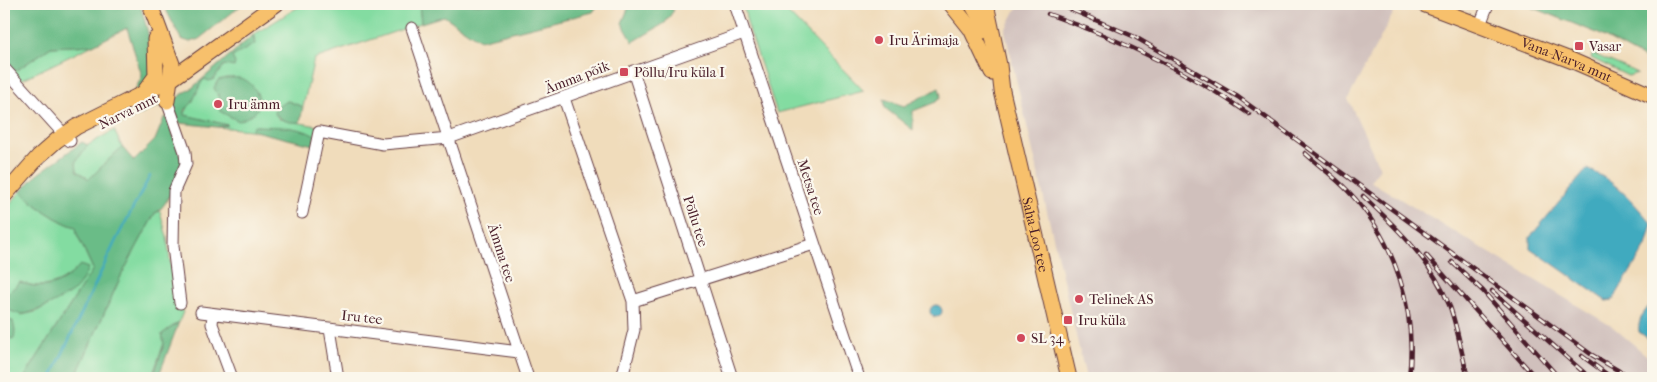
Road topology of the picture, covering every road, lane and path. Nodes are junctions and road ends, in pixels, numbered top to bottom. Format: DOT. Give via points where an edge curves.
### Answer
graph roads {
  1 [pos="276,4"];
  2 [pos="735,4"];
  3 [pos="951,4"];
  4 [pos="972,4"];
  5 [pos="986,4"];
  6 [pos="1423,4"];
  7 [pos="1488,4"];
  8 [pos="151,7"];
  9 [pos="252,22"];
  10 [pos="1480,25"];
  11 [pos="412,28"];
  12 [pos="744,33"];
  13 [pos="161,43"];
  14 [pos="219,45"];
  15 [pos="4,68"];
  16 [pos="633,71"];
  17 [pos="992,73"];
  18 [pos="168,91"];
  19 [pos="1002,92"];
  20 [pos="1653,96"];
  21 [pos="136,98"];
  22 [pos="564,98"];
  23 [pos="67,138"];
  24 [pos="449,138"];
  25 [pos="4,196"];
  26 [pos="4,200"];
  27 [pos="302,213"];
  28 [pos="814,244"];
  29 [pos="699,280"];
  30 [pos="633,301"];
  31 [pos="180,303"];
  32 [pos="330,328"];
  33 [pos="519,352"];
  34 [pos="232,378"];
  35 [pos="338,378"];
  36 [pos="528,378"];
  37 [pos="622,378"];
  38 [pos="732,378"];
  39 [pos="859,378"];
  40 [pos="1069,378"];
  1 -- 9 [label="main road, Narva mnt"];
  2 -- 12 [label="street, Metsa tee"];
  3 -- 17 [label="main road" via="970,28"];
  4 -- 17 [label="main road, Saha-Loo tee" via="979,16"];
  5 -- 19 [label="main road, Saha-Loo tee"];
  6 -- 10 [label="main road"];
  7 -- 10 [label="street"];
  8 -- 13 [label="main road"];
  9 -- 14 [label="main road, Narva mnt"];
  9 -- 18 [label="main road, Narva mnt" via="191,78"];
  10 -- 20 [label="main road, Vana-Narva mnt"];
  11 -- 24 [label="street, Ämma tee"];
  12 -- 16 [label="street, Ämma põik"];
  12 -- 28 [label="street, Metsa tee"];
  13 -- 14 [label="main road" via="172,55 188,59"];
  13 -- 18 [label="main road"];
  13 -- 21 [label="main road" via="156,76"];
  14 -- 18 [label="main road, Narva mnt"];
  15 -- 23 [label="street"];
  16 -- 22 [label="street, Ämma põik"];
  16 -- 29 [label="street, Põllu tee"];
  17 -- 19 [label="main road, Saha-Loo tee"];
  18 -- 21 [label="main road, Narva mnt"];
  18 -- 23 [label="main road, Narva mnt"];
  18 -- 31 [label="street" via="186,164 174,191 172,246"];
  19 -- 40 [label="main road, Saha-Loo tee"];
  21 -- 23 [label="main road, Narva mnt"];
  22 -- 24 [label="street, Ämma põik"];
  22 -- 30 [label="street"];
  23 -- 25 [label="main road, Narva mnt" via="39,156"];
  23 -- 26 [label="main road, Narva mnt"];
  24 -- 27 [label="street, Ämma põik" via="383,144 319,132"];
  24 -- 33 [label="street, Ämma tee"];
  28 -- 29 [label="street"];
  28 -- 39 [label="street, Metsa tee"];
  29 -- 30 [label="street"];
  29 -- 38 [label="street, Põllu tee"];
  30 -- 37 [label="street" via="634,330"];
  32 -- 33 [label="street, Iru tee"];
  32 -- 34 [label="street, Iru tee" via="207,313"];
  32 -- 35 [label="street"];
  33 -- 36 [label="street, Ämma tee"];
}
